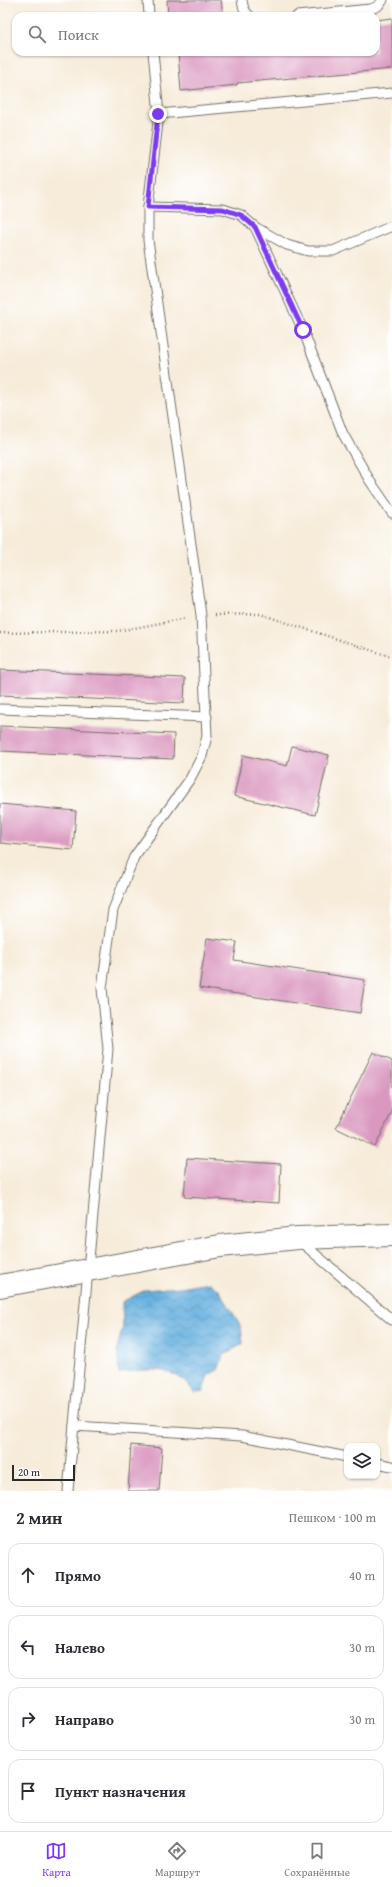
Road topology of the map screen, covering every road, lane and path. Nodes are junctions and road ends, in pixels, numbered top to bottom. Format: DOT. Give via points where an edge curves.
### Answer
graph roads {
  1 [pos="148,0"];
  2 [pos="242,0"];
  3 [pos="383,0"];
  4 [pos="149,12"];
  5 [pos="245,12"];
  6 [pos="339,12"];
  7 [pos="153,56"];
  8 [pos="392,92"];
  9 [pos="158,114"];
  10 [pos="148,207"];
  11 [pos="392,226"];
  12 [pos="255,227"];
  13 [pos="392,513"];
  14 [pos="201,615"];
  15 [pos="0,633"];
  16 [pos="392,657"];
  17 [pos="0,709"];
  18 [pos="207,717"];
  19 [pos="392,1235"];
  20 [pos="298,1238"];
  21 [pos="89,1270"];
  22 [pos="0,1286"];
  23 [pos="392,1320"];
  24 [pos="74,1426"];
  25 [pos="344,1456"];
  26 [pos="380,1464"];
  27 [pos="392,1466"];
  28 [pos="68,1491"];
  1 -- 4 [label="lane"];
  2 -- 5 [label="lane"];
  3 -- 6 [label="lane" via="371,9"];
  7 -- 9 [label="lane"];
  8 -- 9 [label="lane"];
  9 -- 10 [label="lane"];
  10 -- 12 [label="lane" via="223,209 241,215"];
  10 -- 14 [label="lane" via="148,240"];
  11 -- 12 [label="lane" via="333,251 308,251 287,245"];
  12 -- 13 [label="lane" via="303,330 344,434 370,481"];
  14 -- 15 [label="path" via="118,631"];
  14 -- 16 [label="path" via="260,614"];
  14 -- 18 [label="lane"];
  17 -- 18 [label="lane"];
  18 -- 21 [label="lane" via="207,736 202,756 190,779 134,857 113,910 102,988 108,1049"];
  19 -- 20 [label="street"];
  20 -- 21 [label="street" via="220,1246"];
  20 -- 23 [label="lane"];
  21 -- 22 [label="street"];
  21 -- 24 [label="lane"];
  24 -- 25 [label="lane" via="242,1436"];
  24 -- 28 [label="lane"];
  26 -- 27 [label="lane"];
}
